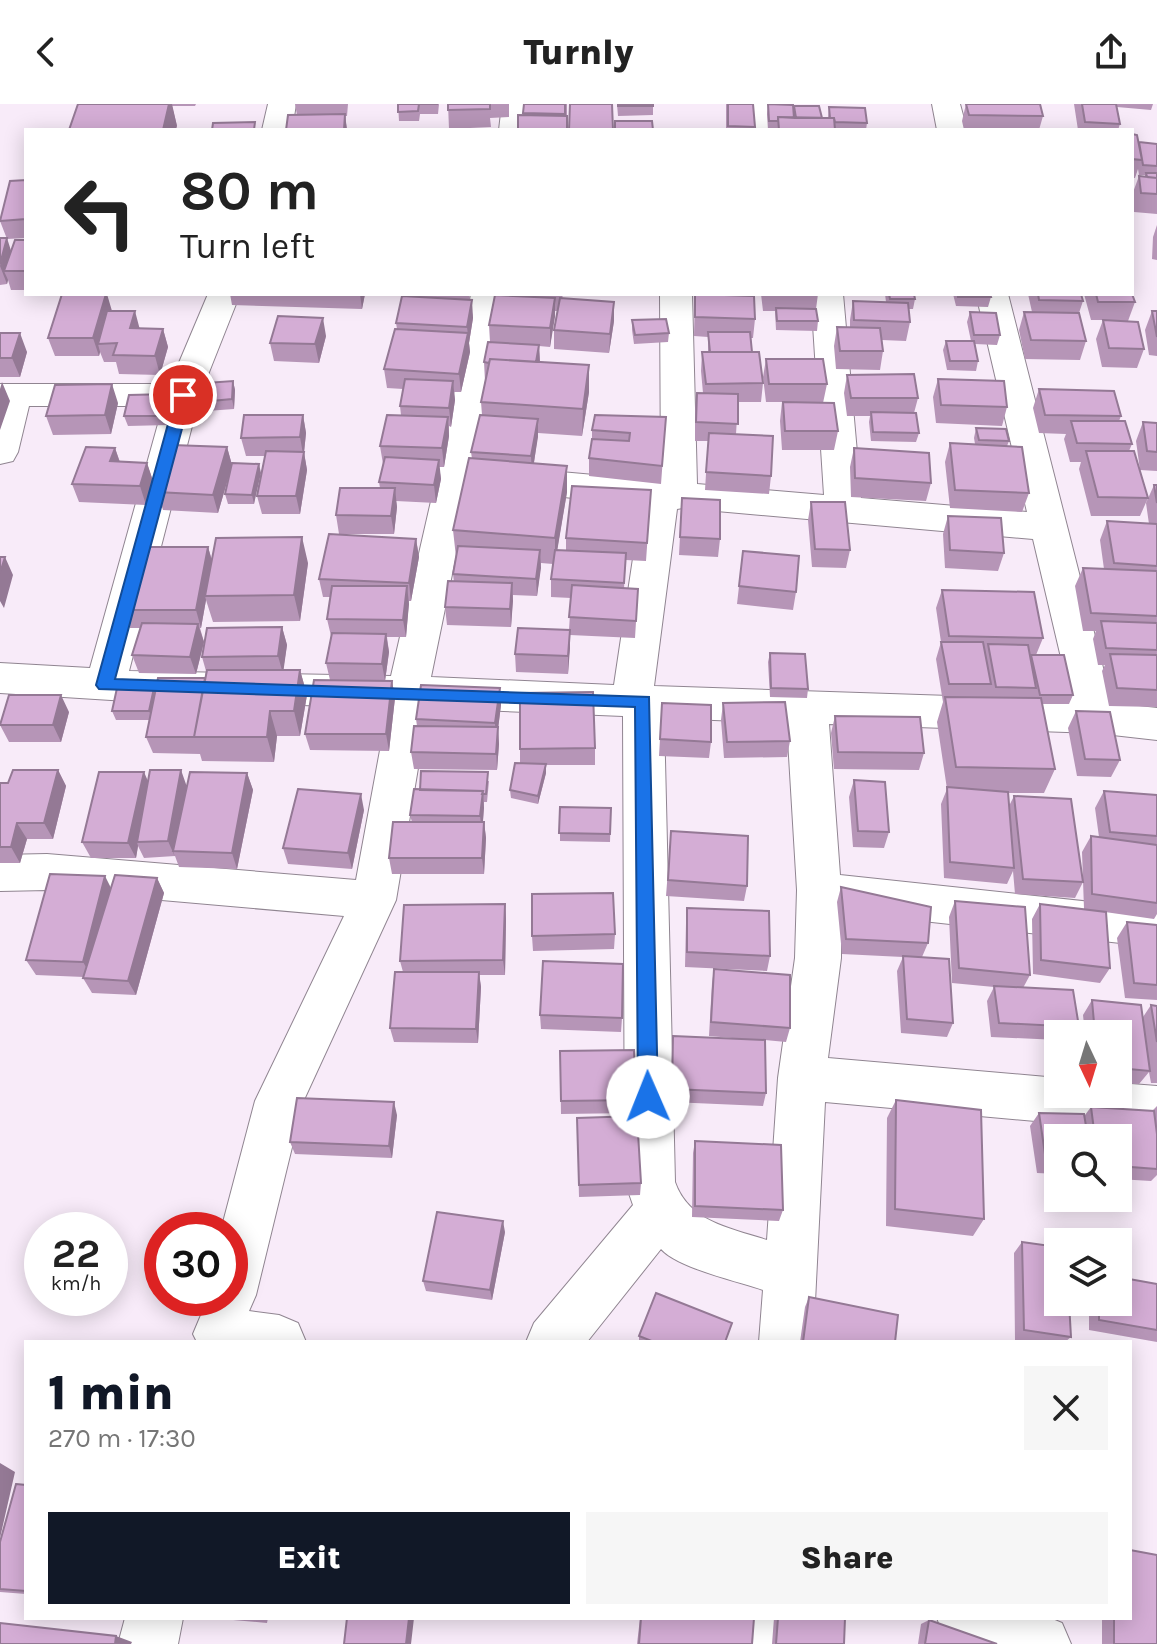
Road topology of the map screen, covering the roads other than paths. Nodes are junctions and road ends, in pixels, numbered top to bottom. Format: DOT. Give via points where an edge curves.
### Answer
graph roads {
  1 [pos="282,104"];
  2 [pos="516,104"];
  3 [pos="757,104"];
  4 [pos="946,104"];
  5 [pos="277,128"];
  6 [pos="514,128"];
  7 [pos="759,128"];
  8 [pos="952,128"];
  9 [pos="223,296"];
  10 [pos="487,296"];
  11 [pos="676,296"];
  12 [pos="827,296"];
  13 [pos="992,296"];
  14 [pos="7,395"];
  15 [pos="183,395"];
  16 [pos="0,452"];
  17 [pos="455,473"];
  18 [pos="670,496"];
  19 [pos="843,507"];
  20 [pos="1049,527"];
  21 [pos="0,678"];
  22 [pos="105,685"];
  23 [pos="411,692"];
  24 [pos="638,701"];
  25 [pos="807,708"];
  26 [pos="1095,717"];
  27 [pos="1157,724"];
  28 [pos="0,873"];
  29 [pos="819,890"];
  30 [pos="374,900"];
  31 [pos="1157,928"];
  32 [pos="802,1078"];
  33 [pos="1157,1109"];
  34 [pos="660,1211"];
  35 [pos="790,1273"];
  36 [pos="224,1317"];
  37 [pos="275,1340"];
  38 [pos="555,1340"];
  39 [pos="786,1340"];
  40 [pos="154,1620"];
  41 [pos="769,1620"];
  42 [pos="972,1620"];
  43 [pos="148,1644"];
  44 [pos="768,1644"];
  45 [pos="1041,1644"];
  1 -- 5 [label="street"];
  2 -- 6 [label="street"];
  3 -- 7 [label="street"];
  4 -- 8 [label="street"];
  9 -- 15 [label="street"];
  10 -- 17 [label="street"];
  11 -- 18 [label="street"];
  12 -- 19 [label="street"];
  13 -- 20 [label="street"];
  14 -- 15 [label="street"];
  14 -- 16 [label="street"];
  15 -- 22 [label="street"];
  17 -- 18 [label="street"];
  17 -- 23 [label="street"];
  18 -- 19 [label="street"];
  18 -- 24 [label="street"];
  19 -- 20 [label="street"];
  20 -- 26 [label="street"];
  21 -- 22 [label="street"];
  22 -- 23 [label="street"];
  23 -- 24 [label="street"];
  23 -- 30 [label="street"];
  24 -- 25 [label="street"];
  24 -- 34 [label="street" via="650,1182"];
  25 -- 26 [label="street"];
  25 -- 29 [label="street"];
  26 -- 27 [label="street"];
  28 -- 30 [label="street" via="47,872"];
  29 -- 31 [label="street"];
  29 -- 32 [label="street" via="818,958"];
  30 -- 36 [label="street" via="279,1101"];
  32 -- 33 [label="street"];
  32 -- 35 [label="street"];
  34 -- 35 [label="street" via="685,1238"];
  34 -- 38 [label="street"];
  35 -- 39 [label="street"];
  36 -- 37 [label="street"];
  40 -- 43 [label="street"];
  41 -- 44 [label="street"];
  42 -- 45 [label="street"];
}
